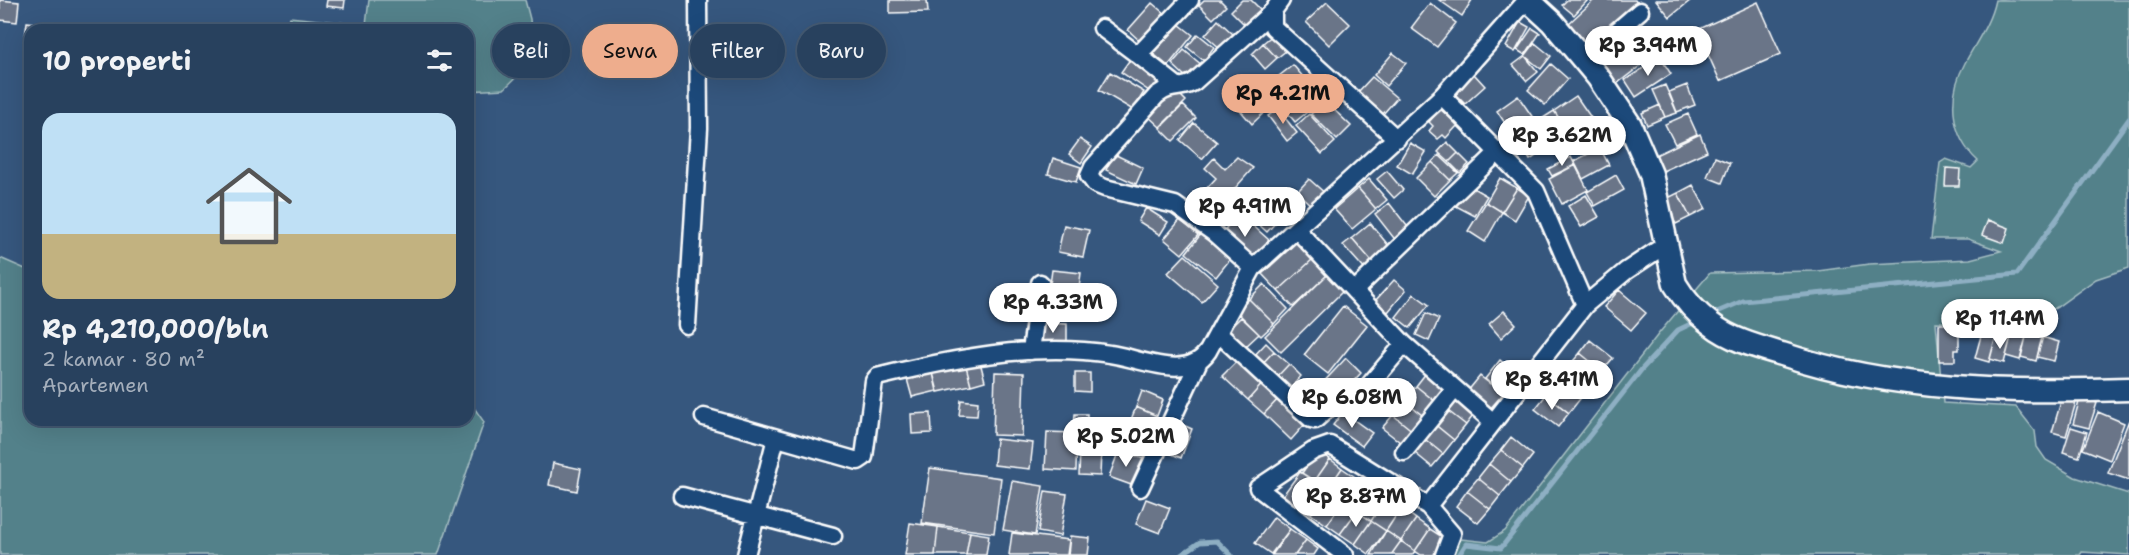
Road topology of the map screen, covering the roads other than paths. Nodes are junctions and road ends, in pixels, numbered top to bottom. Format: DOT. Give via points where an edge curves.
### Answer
graph roads {
  1 [pos="698,0"];
  2 [pos="1190,0"];
  3 [pos="1527,0"];
  4 [pos="1277,5"];
  5 [pos="1640,10"];
  6 [pos="1102,28"];
  7 [pos="1138,55"];
  8 [pos="1582,61"];
  9 [pos="1176,85"];
  10 [pos="1442,96"];
  11 [pos="1397,139"];
  12 [pos="1498,152"];
  13 [pos="1297,230"];
  14 [pos="1665,245"];
  15 [pos="1253,268"];
  16 [pos="1040,283"];
  17 [pos="1354,291"];
  18 [pos="1585,305"];
  19 [pos="687,325"];
  20 [pos="1218,333"];
  21 [pos="1404,344"];
  22 [pos="1030,351"];
  23 [pos="1198,363"];
  24 [pos="1455,388"];
  25 [pos="2129,389"];
  26 [pos="704,417"];
  27 [pos="1492,421"];
  28 [pos="776,438"];
  29 [pos="1404,452"];
  30 [pos="1140,488"];
  31 [pos="682,496"];
  32 [pos="1428,506"];
  33 [pos="756,516"];
  34 [pos="833,536"];
  35 [pos="746,555"];
  36 [pos="1345,555"];
  37 [pos="1444,555"];
  1 -- 19 [label="street" via="699,128"];
  2 -- 7 [label="street"];
  3 -- 8 [label="street" via="1552,22"];
  3 -- 10 [label="street"];
  4 -- 9 [label="street" via="1194,81 1187,86"];
  4 -- 11 [label="street" via="1273,27"];
  5 -- 8 [label="street"];
  6 -- 7 [label="street"];
  7 -- 9 [label="street"];
  8 -- 14 [label="street" via="1616,103 1640,148 1651,174"];
  9 -- 15 [label="street" via="1157,95 1093,167 1089,177 1105,188 1175,205"];
  10 -- 11 [label="street"];
  10 -- 12 [label="street"];
  11 -- 13 [label="street"];
  12 -- 17 [label="street"];
  12 -- 18 [label="street" via="1536,191"];
  13 -- 15 [label="street"];
  13 -- 17 [label="street"];
  14 -- 18 [label="street"];
  14 -- 25 [label="street" via="1675,284 1704,319 1753,345 1802,361 1901,383"];
  15 -- 20 [label="street"];
  16 -- 22 [label="street"];
  17 -- 21 [label="street"];
  18 -- 27 [label="street"];
  20 -- 21 [label="street" via="1315,420 1340,399 1360,396"];
  20 -- 23 [label="street"];
  21 -- 24 [label="street"];
  22 -- 23 [label="street" via="1107,353 1183,368"];
  22 -- 28 [label="street" via="877,377 864,457 858,461"];
  23 -- 30 [label="street"];
  24 -- 27 [label="street"];
  24 -- 29 [label="street"];
  26 -- 28 [label="street"];
  27 -- 32 [label="street"];
  28 -- 33 [label="street"];
  31 -- 33 [label="street"];
  32 -- 36 [label="street" via="1330,445 1313,451 1258,488"];
  32 -- 37 [label="street" via="1452,534"];
  33 -- 34 [label="street"];
  33 -- 35 [label="street"];
}
